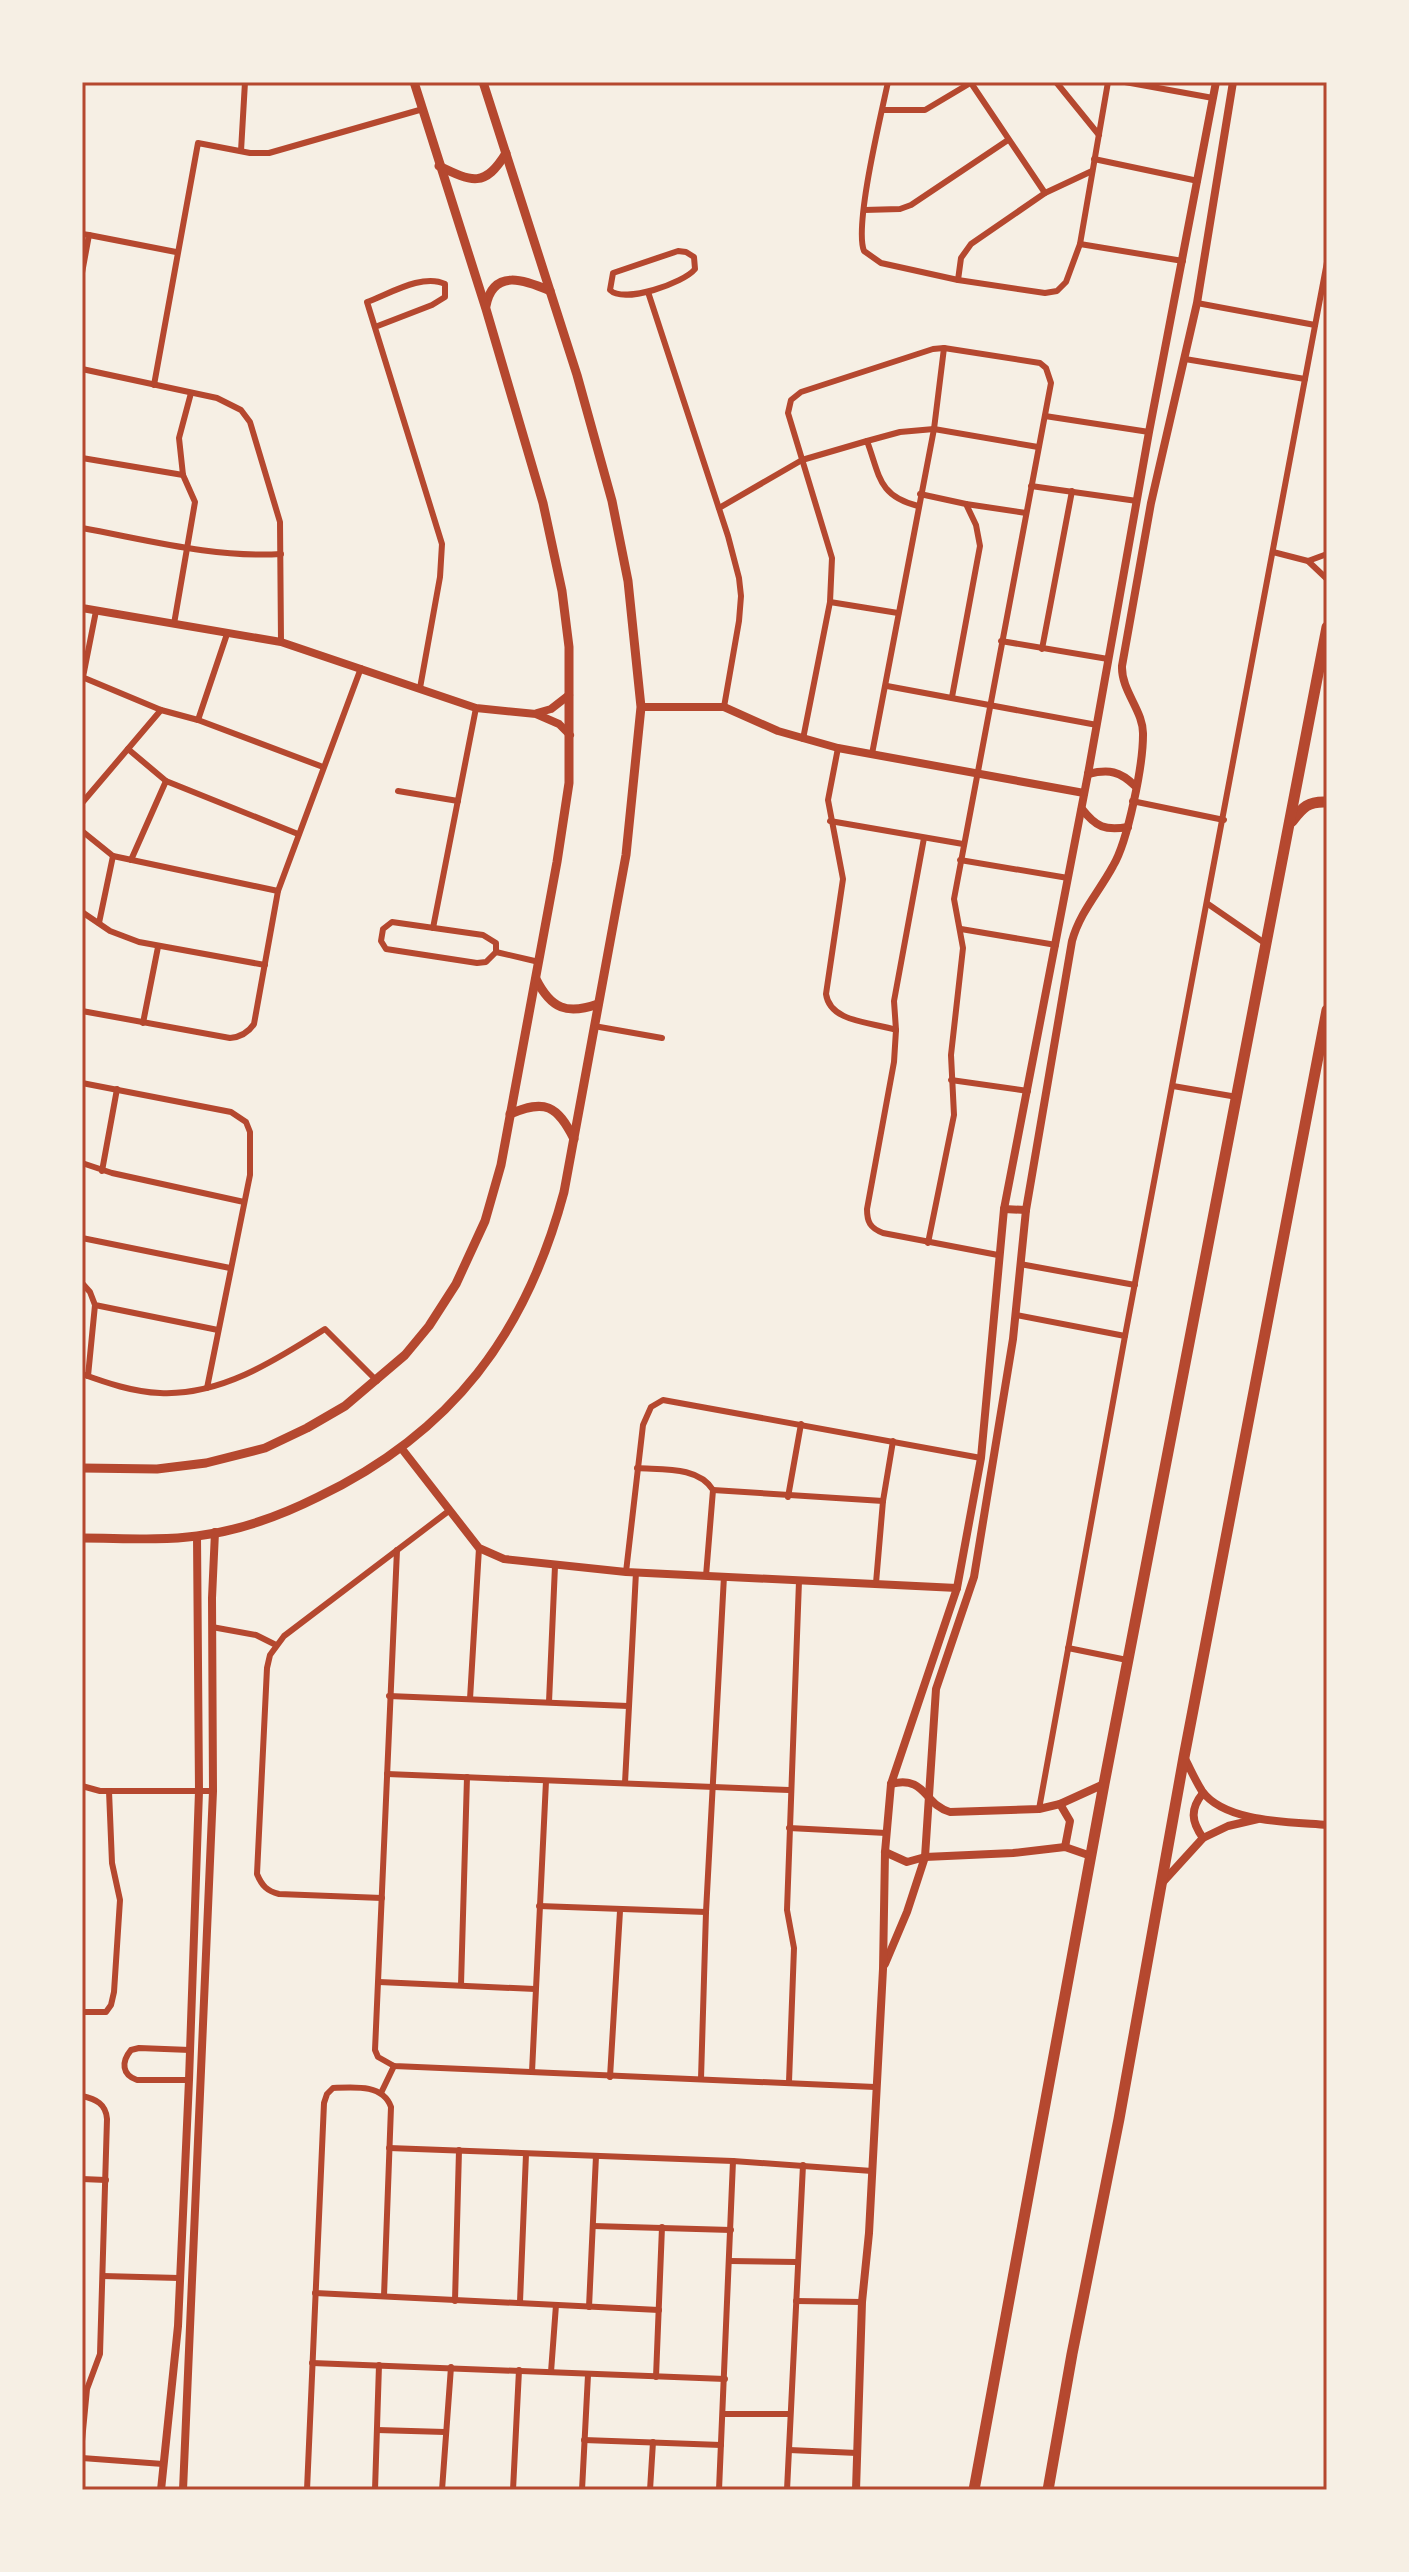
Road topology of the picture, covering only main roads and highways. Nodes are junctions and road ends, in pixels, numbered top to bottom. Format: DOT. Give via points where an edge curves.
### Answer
graph roads {
  1 [pos="414,82"];
  2 [pos="483,82"];
  3 [pos="506,153"];
  4 [pos="439,166"];
  5 [pos="550,291"];
  6 [pos="486,309"];
  7 [pos="1327,627"];
  8 [pos="1327,802"];
  9 [pos="1289,826"];
  10 [pos="536,979"];
  11 [pos="598,1004"];
  12 [pos="1327,1010"];
  13 [pos="510,1114"];
  14 [pos="574,1139"];
  15 [pos="82,1468"];
  16 [pos="82,1538"];
  17 [pos="974,2490"];
  18 [pos="1048,2490"];
  1 -- 4 [label="main road"];
  2 -- 3 [label="main road"];
  3 -- 4 [label="main road" via="489,175 478,180"];
  3 -- 5 [label="main road"];
  4 -- 6 [label="main road"];
  5 -- 6 [label="main road" via="509,279 488,297"];
  5 -- 11 [label="main road" via="612,501 628,581 641,707 626,855"];
  6 -- 10 [label="main road" via="543,503 569,647 569,783"];
  7 -- 9 [label="highway"];
  8 -- 9 [label="highway" via="1310,802"];
  9 -- 17 [label="highway"];
  10 -- 11 [label="main road" via="553,1003 567,1010"];
  10 -- 13 [label="main road"];
  11 -- 14 [label="main road"];
  12 -- 18 [label="highway"];
  13 -- 14 [label="main road" via="539,1104 560,1115"];
  13 -- 15 [label="main road" via="485,1221 456,1284 421,1336 377,1381 332,1413 265,1448 157,1469"];
  14 -- 16 [label="main road" via="551,1238 520,1310 478,1374 402,1449 296,1508 215,1532"];
}
